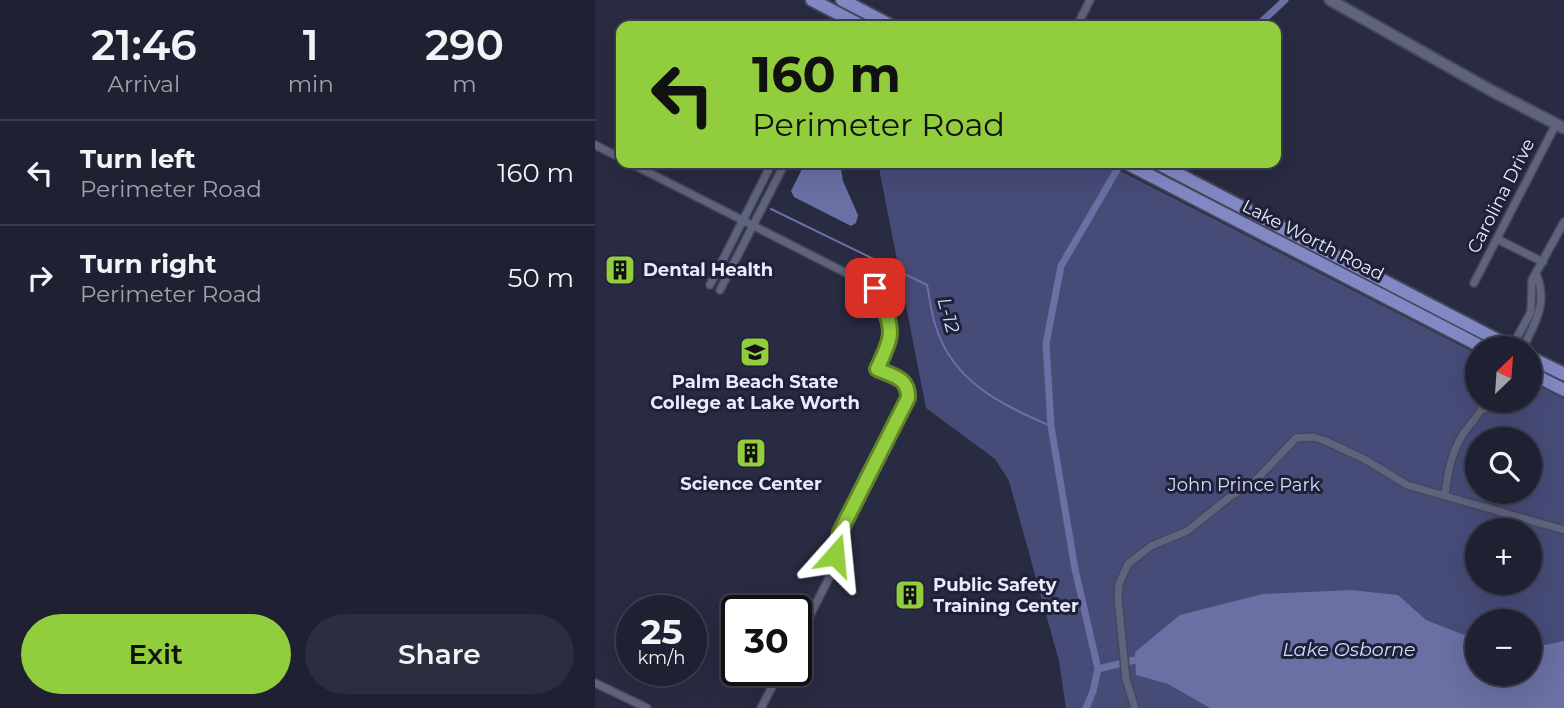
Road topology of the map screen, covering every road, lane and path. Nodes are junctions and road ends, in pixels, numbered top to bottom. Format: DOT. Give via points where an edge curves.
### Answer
graph roads {
  1 [pos="812,0"];
  2 [pos="1090,0"];
  3 [pos="1330,0"];
  4 [pos="852,17"];
  5 [pos="870,21"];
  6 [pos="1080,21"];
  7 [pos="1560,126"];
  8 [pos="595,145"];
  9 [pos="616,156"];
  10 [pos="641,168"];
  11 [pos="769,168"];
  12 [pos="782,168"];
  13 [pos="1136,168"];
  14 [pos="1167,168"];
  15 [pos="1186,194"];
  16 [pos="1248,210"];
  17 [pos="743,220"];
  18 [pos="1564,222"];
  19 [pos="753,225"];
  20 [pos="1497,239"];
  21 [pos="1543,262"];
  22 [pos="1536,273"];
  23 [pos="1474,283"];
  24 [pos="710,285"];
  25 [pos="720,290"];
  26 [pos="1489,336"];
  27 [pos="1518,336"];
  28 [pos="1529,336"];
  29 [pos="1465,338"];
  30 [pos="1542,363"];
  31 [pos="1564,374"];
  32 [pos="1542,379"];
  33 [pos="1564,390"];
  34 [pos="1480,413"];
  35 [pos="1445,495"];
  36 [pos="1564,530"];
  37 [pos="812,611"];
  38 [pos="595,682"];
  39 [pos="773,686"];
  40 [pos="647,708"];
  41 [pos="761,708"];
  42 [pos="1135,708"];
  1 -- 4 [label="main road"];
  2 -- 6 [label="street"];
  3 -- 7 [label="street"];
  4 -- 5 [label="main road"];
  7 -- 20 [label="street, Carolina Drive"];
  8 -- 9 [label="street"];
  10 -- 17 [label="street"];
  11 -- 17 [label="street"];
  12 -- 19 [label="street"];
  13 -- 15 [label="main road, Lake Worth Road"];
  14 -- 16 [label="main road, Lake Worth Road"];
  15 -- 16 [label="main road"];
  15 -- 29 [label="main road, Lake Worth Road"];
  16 -- 26 [label="main road, Lake Worth Road"];
  17 -- 19 [label="street"];
  17 -- 24 [label="street"];
  18 -- 21 [label="street"];
  19 -- 25 [label="street"];
  19 -- 37 [label="street" via="879,293 891,340 877,369 909,388 840,532 831,574"];
  20 -- 21 [label="street"];
  20 -- 23 [label="street, Carolina Drive"];
  21 -- 22 [label="street"];
  22 -- 27 [label="street" via="1531,312"];
  22 -- 28 [label="street" via="1541,309"];
  30 -- 31 [label="main road"];
  32 -- 33 [label="main road"];
  34 -- 35 [label="street" via="1453,452"];
  35 -- 36 [label="street"];
  35 -- 42 [label="street" via="1407,485 1326,441 1296,438 1257,480 1187,531 1151,546 1128,564 1118,598 1126,679"];
  38 -- 40 [label="street"];
  39 -- 41 [label="street"];
}
